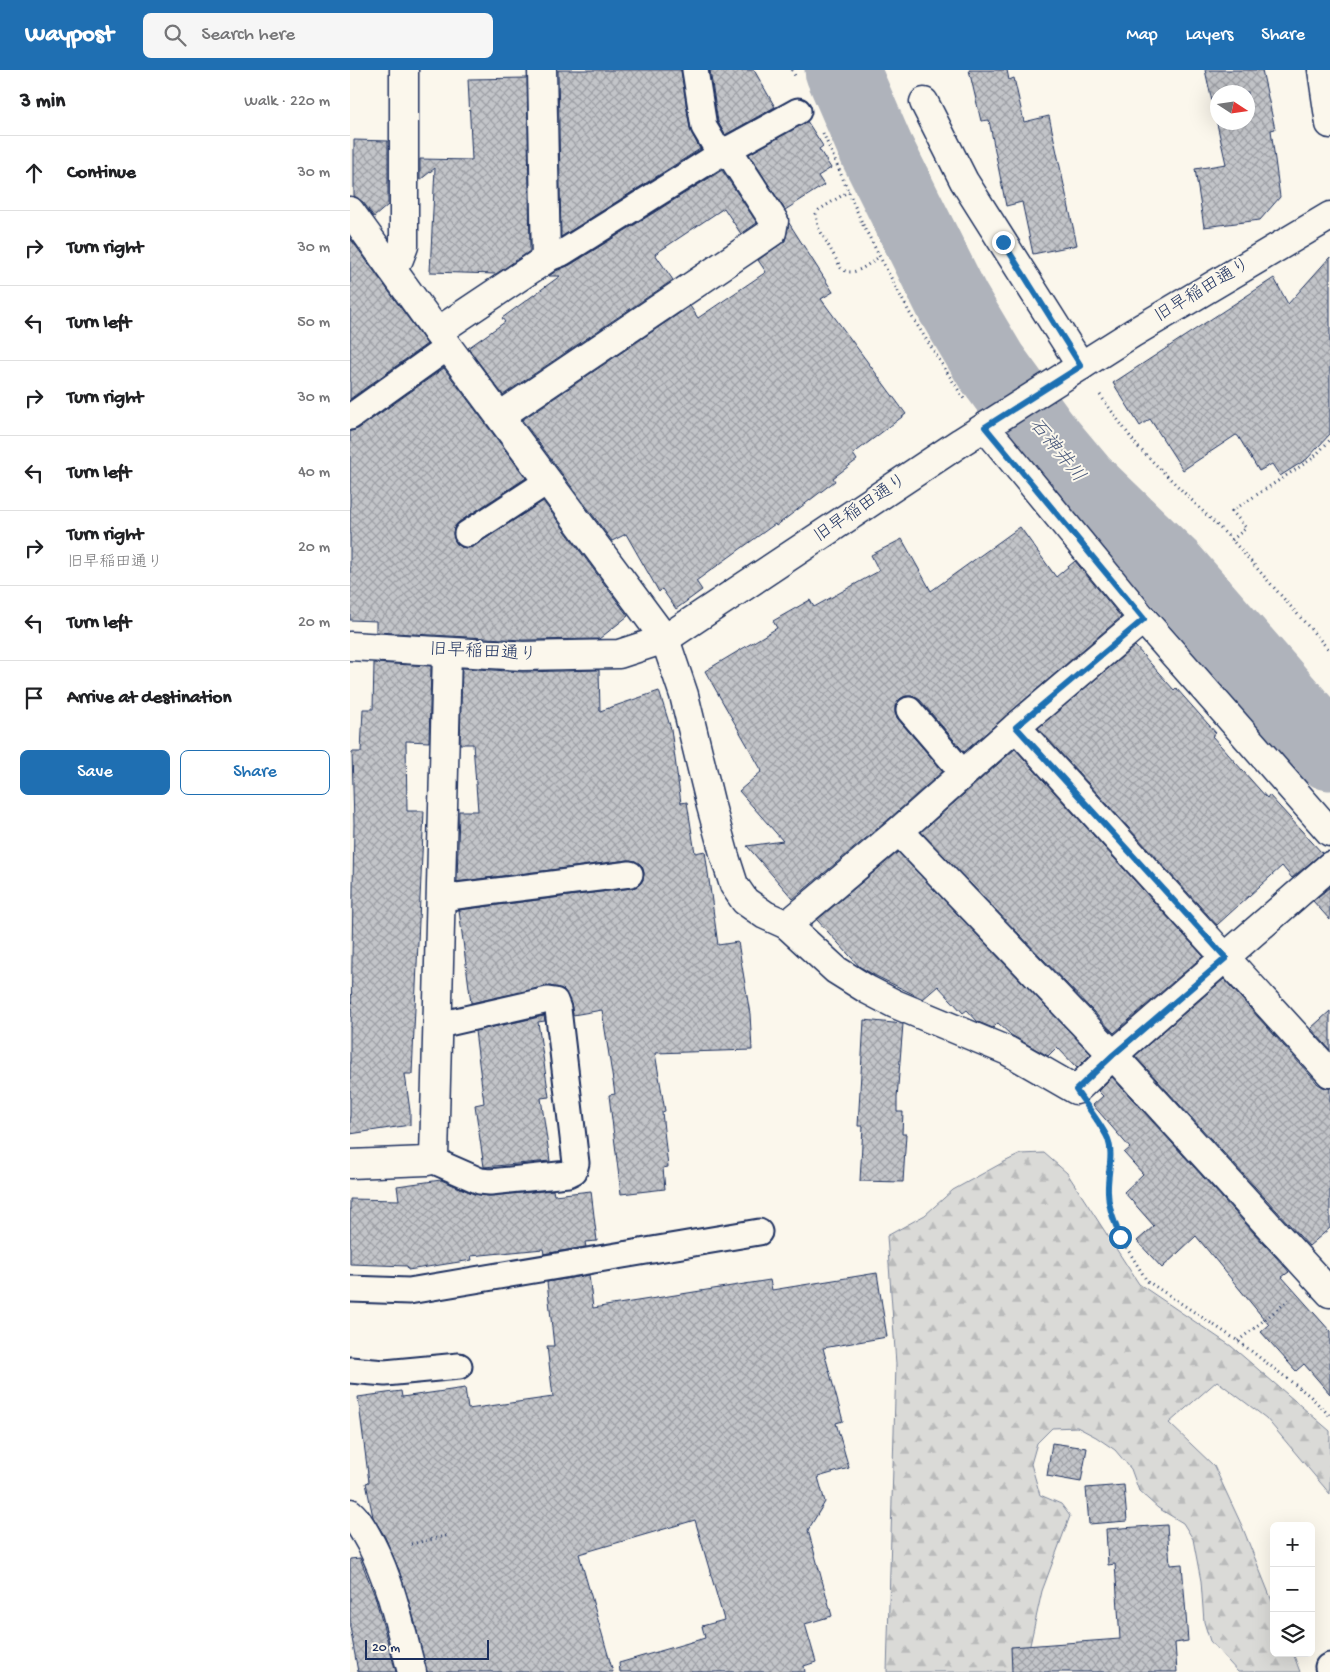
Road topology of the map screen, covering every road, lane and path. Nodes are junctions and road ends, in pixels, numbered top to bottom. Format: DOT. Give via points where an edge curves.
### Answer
graph roads {
  1 [pos="404,70"];
  2 [pos="542,70"];
  3 [pos="695,70"];
  4 [pos="792,70"];
  5 [pos="1322,70"];
  6 [pos="796,79"];
  7 [pos="924,102"];
  8 [pos="798,110"];
  9 [pos="1330,124"];
  10 [pos="822,131"];
  11 [pos="724,152"];
  12 [pos="849,191"];
  13 [pos="350,211"];
  14 [pos="1330,216"];
  15 [pos="880,257"];
  16 [pos="546,259"];
  17 [pos="391,268"];
  18 [pos="442,340"];
  19 [pos="1073,371"];
  20 [pos="500,416"];
  21 [pos="350,417"];
  22 [pos="991,424"];
  23 [pos="1330,440"];
  24 [pos="548,481"];
  25 [pos="467,534"];
  26 [pos="1232,540"];
  27 [pos="1144,619"];
  28 [pos="665,639"];
  29 [pos="350,646"];
  30 [pos="1330,651"];
  31 [pos="447,652"];
  32 [pos="909,710"];
  33 [pos="1016,727"];
  34 [pos="963,773"];
  35 [pos="899,831"];
  36 [pos="1330,832"];
  37 [pos="1330,866"];
  38 [pos="630,874"];
  39 [pos="441,898"];
  40 [pos="786,926"];
  41 [pos="1226,958"];
  42 [pos="438,1025"];
  43 [pos="1113,1055"];
  44 [pos="1330,1073"];
  45 [pos="1076,1090"];
  46 [pos="432,1160"];
  47 [pos="350,1164"];
  48 [pos="759,1232"];
  49 [pos="1324,1285"];
  50 [pos="350,1289"];
  51 [pos="1238,1341"];
  52 [pos="460,1366"];
  53 [pos="350,1370"];
  54 [pos="1330,1416"];
  55 [pos="350,1513"];
  56 [pos="405,1671"];
  1 -- 17 [label="street" via="404,246"];
  2 -- 16 [label="street"];
  3 -- 11 [label="lane" via="704,127"];
  4 -- 6 [label="path"];
  5 -- 9 [label="street"];
  7 -- 19 [label="street" via="964,181"];
  8 -- 11 [label="lane"];
  10 -- 12 [label="path"];
  11 -- 16 [label="lane" via="562,253"];
  11 -- 20 [label="street" via="774,221 772,232"];
  12 -- 15 [label="path"];
  12 -- 15 [label="path" via="819,210 816,214 818,227 846,272 853,273"];
  13 -- 17 [label="street"];
  14 -- 19 [label="street, 旧早稲田通り"];
  15 -- 22 [label="path" via="909,312 966,401"];
  16 -- 18 [label="street"];
  17 -- 18 [label="street"];
  18 -- 20 [label="street"];
  18 -- 21 [label="lane"];
  19 -- 22 [label="street, 旧早稲田通り"];
  19 -- 26 [label="path" via="1137,446"];
  20 -- 24 [label="street"];
  22 -- 27 [label="street"];
  22 -- 28 [label="street, 旧早稲田通り"];
  23 -- 26 [label="path" via="1313,458 1232,510 1246,528"];
  24 -- 25 [label="lane"];
  24 -- 28 [label="street"];
  26 -- 30 [label="path"];
  27 -- 33 [label="street"];
  27 -- 36 [label="street"];
  28 -- 31 [label="street, 旧早稲田通り" via="619,654 523,656"];
  28 -- 40 [label="street" via="684,695 734,885 745,900"];
  29 -- 31 [label="street, 旧早稲田通り"];
  31 -- 39 [label="street"];
  32 -- 34 [label="lane"];
  33 -- 34 [label="street"];
  33 -- 41 [label="street"];
  34 -- 35 [label="street"];
  35 -- 40 [label="street"];
  35 -- 43 [label="street"];
  37 -- 41 [label="street"];
  38 -- 39 [label="lane"];
  39 -- 42 [label="street"];
  40 -- 45 [label="street" via="836,970 868,990 1008,1051"];
  41 -- 43 [label="street"];
  41 -- 44 [label="street"];
  42 -- 46 [label="street"];
  42 -- 46 [label="lane" via="555,1001 576,1163 574,1171 568,1174 490,1182 470,1178"];
  43 -- 45 [label="street"];
  43 -- 49 [label="street"];
  45 -- 51 [label="path" via="1108,1139 1111,1153 1108,1194 1112,1215 1120,1237 1147,1281"];
  46 -- 47 [label="street"];
  48 -- 50 [label="lane" via="409,1291"];
  49 -- 51 [label="path"];
  51 -- 54 [label="path" via="1310,1396"];
  52 -- 53 [label="lane" via="385,1373"];
  55 -- 56 [label="street" via="365,1532 392,1592"];
}
